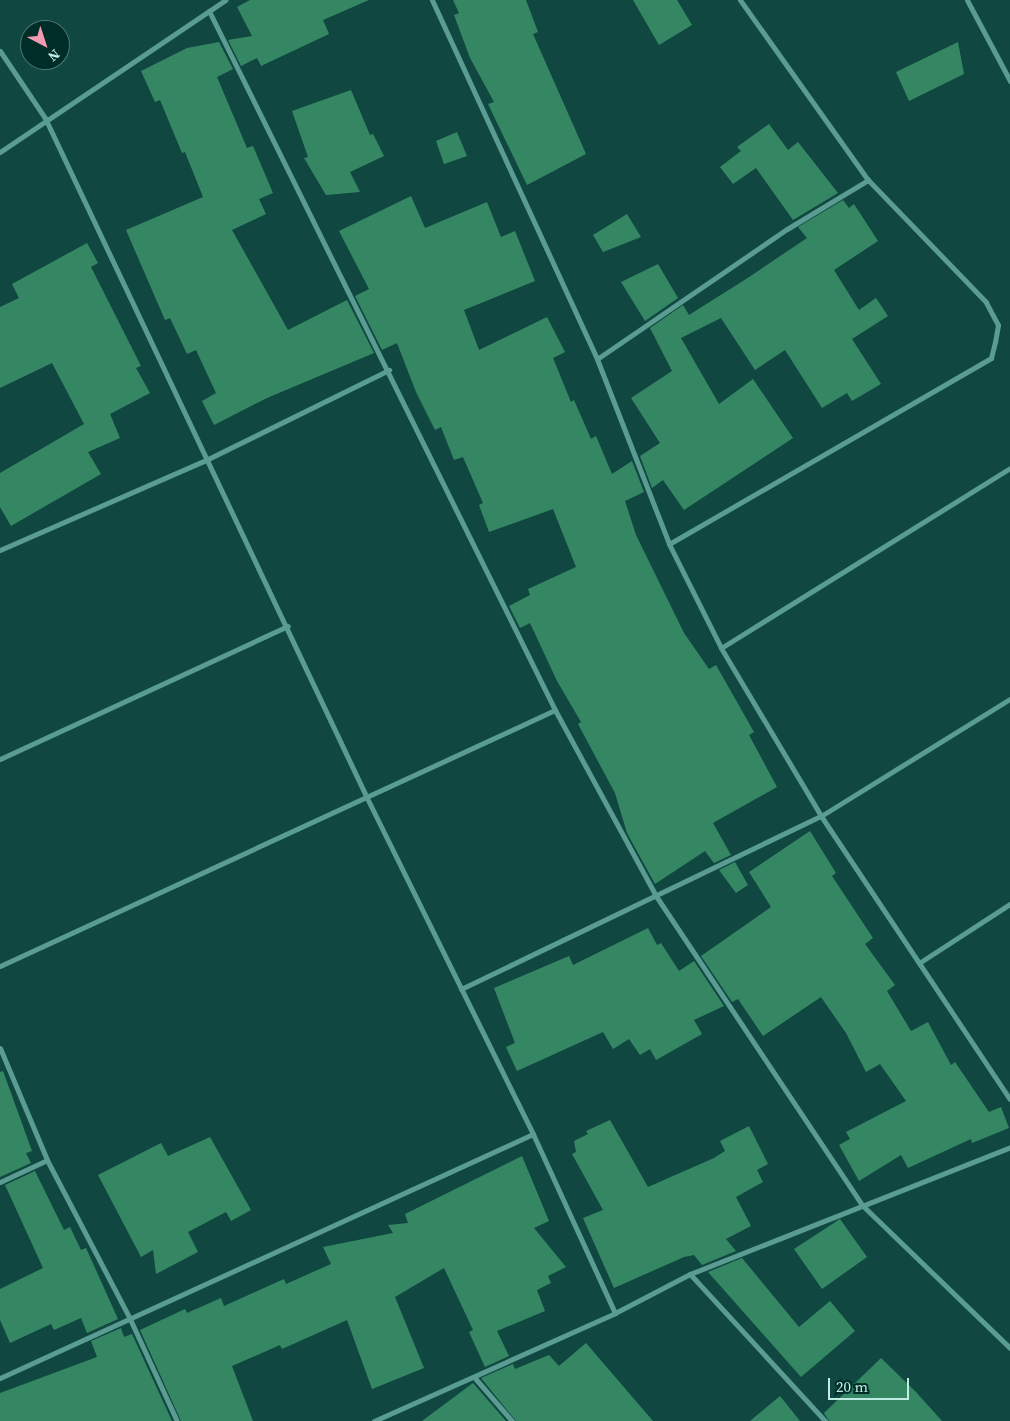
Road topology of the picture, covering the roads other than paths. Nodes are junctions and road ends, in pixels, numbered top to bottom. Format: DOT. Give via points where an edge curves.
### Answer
graph roads {
  1 [pos="225,0"];
  2 [pos="432,0"];
  3 [pos="740,0"];
  4 [pos="967,0"];
  5 [pos="209,11"];
  6 [pos="0,51"];
  7 [pos="1010,81"];
  8 [pos="46,118"];
  9 [pos="0,152"];
  10 [pos="868,180"];
  11 [pos="597,359"];
  12 [pos="389,370"];
  13 [pos="208,459"];
  14 [pos="1010,468"];
  15 [pos="669,544"];
  16 [pos="0,550"];
  17 [pos="288,626"];
  18 [pos="721,648"];
  19 [pos="1010,699"];
  20 [pos="555,710"];
  21 [pos="0,759"];
  22 [pos="366,796"];
  23 [pos="820,816"];
  24 [pos="656,896"];
  25 [pos="1010,904"];
  26 [pos="919,963"];
  27 [pos="0,966"];
  28 [pos="462,990"];
  29 [pos="0,1048"];
  30 [pos="1010,1099"];
  31 [pos="532,1134"];
  32 [pos="1010,1147"];
  33 [pos="47,1160"];
  34 [pos="0,1182"];
  35 [pos="862,1205"];
  36 [pos="690,1274"];
  37 [pos="615,1313"];
  38 [pos="130,1319"];
  39 [pos="1010,1348"];
  40 [pos="474,1377"];
  41 [pos="0,1378"];
  42 [pos="177,1421"];
  43 [pos="374,1421"];
  44 [pos="512,1421"];
  45 [pos="825,1421"];
  1 -- 5 [label="street"];
  2 -- 11 [label="street"];
  3 -- 10 [label="street"];
  4 -- 7 [label="street"];
  5 -- 8 [label="street"];
  5 -- 12 [label="street"];
  6 -- 8 [label="street"];
  8 -- 9 [label="street"];
  8 -- 13 [label="street"];
  10 -- 11 [label="street" via="787,230"];
  10 -- 15 [label="street" via="986,302 998,325 991,358"];
  11 -- 15 [label="street"];
  12 -- 13 [label="street"];
  12 -- 20 [label="street"];
  13 -- 16 [label="street"];
  13 -- 17 [label="street"];
  14 -- 18 [label="street"];
  15 -- 18 [label="street"];
  17 -- 21 [label="street"];
  17 -- 22 [label="street"];
  18 -- 23 [label="street"];
  19 -- 23 [label="street"];
  20 -- 22 [label="street"];
  20 -- 24 [label="street"];
  22 -- 27 [label="street"];
  22 -- 28 [label="street"];
  23 -- 24 [label="street"];
  23 -- 26 [label="street"];
  24 -- 28 [label="street"];
  24 -- 35 [label="street"];
  25 -- 26 [label="street"];
  26 -- 30 [label="street"];
  28 -- 31 [label="street"];
  29 -- 33 [label="street"];
  31 -- 37 [label="street"];
  31 -- 38 [label="street"];
  32 -- 35 [label="street"];
  33 -- 34 [label="street"];
  33 -- 38 [label="street"];
  35 -- 36 [label="street"];
  35 -- 39 [label="street"];
  36 -- 37 [label="street"];
  36 -- 45 [label="street"];
  37 -- 40 [label="street"];
  38 -- 41 [label="street"];
  38 -- 42 [label="street"];
  40 -- 43 [label="street"];
  40 -- 44 [label="street"];
}
